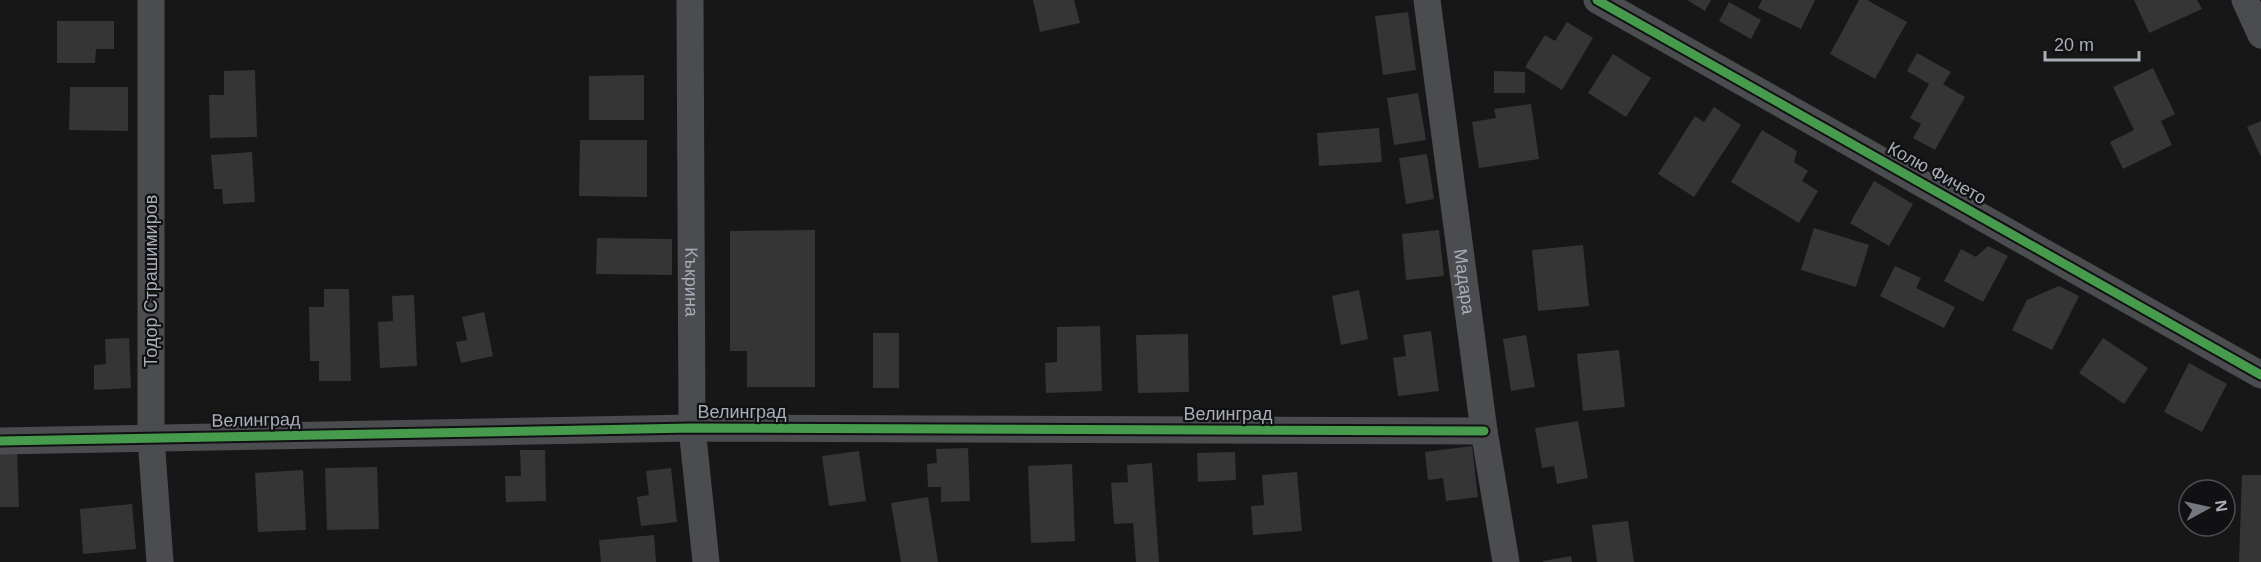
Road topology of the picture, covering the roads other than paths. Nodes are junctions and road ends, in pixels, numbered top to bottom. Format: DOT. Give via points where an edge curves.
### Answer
graph roads {
  1 [pos="151,0"];
  2 [pos="690,0"];
  3 [pos="1427,0"];
  4 [pos="1597,0"];
  5 [pos="2245,0"];
  6 [pos="2261,35"];
  7 [pos="2261,375"];
  8 [pos="692,428"];
  9 [pos="1484,431"];
  10 [pos="152,438"];
  11 [pos="0,441"];
  12 [pos="160,562"];
  13 [pos="706,562"];
  14 [pos="1506,562"];
  1 -- 10 [label="street, Тодор Страшимиров"];
  2 -- 8 [label="street, Къкрина"];
  3 -- 9 [label="street, Мадара"];
  4 -- 7 [label="street, Колю Фичето"];
  5 -- 6 [label="street"];
  8 -- 9 [label="street, Велинград"];
  8 -- 10 [label="street, Велинград"];
  8 -- 13 [label="street, Къкрина"];
  9 -- 14 [label="street, Мадара"];
  10 -- 11 [label="street, Велинград"];
  10 -- 12 [label="street, Тодор Страшимиров"];
}
